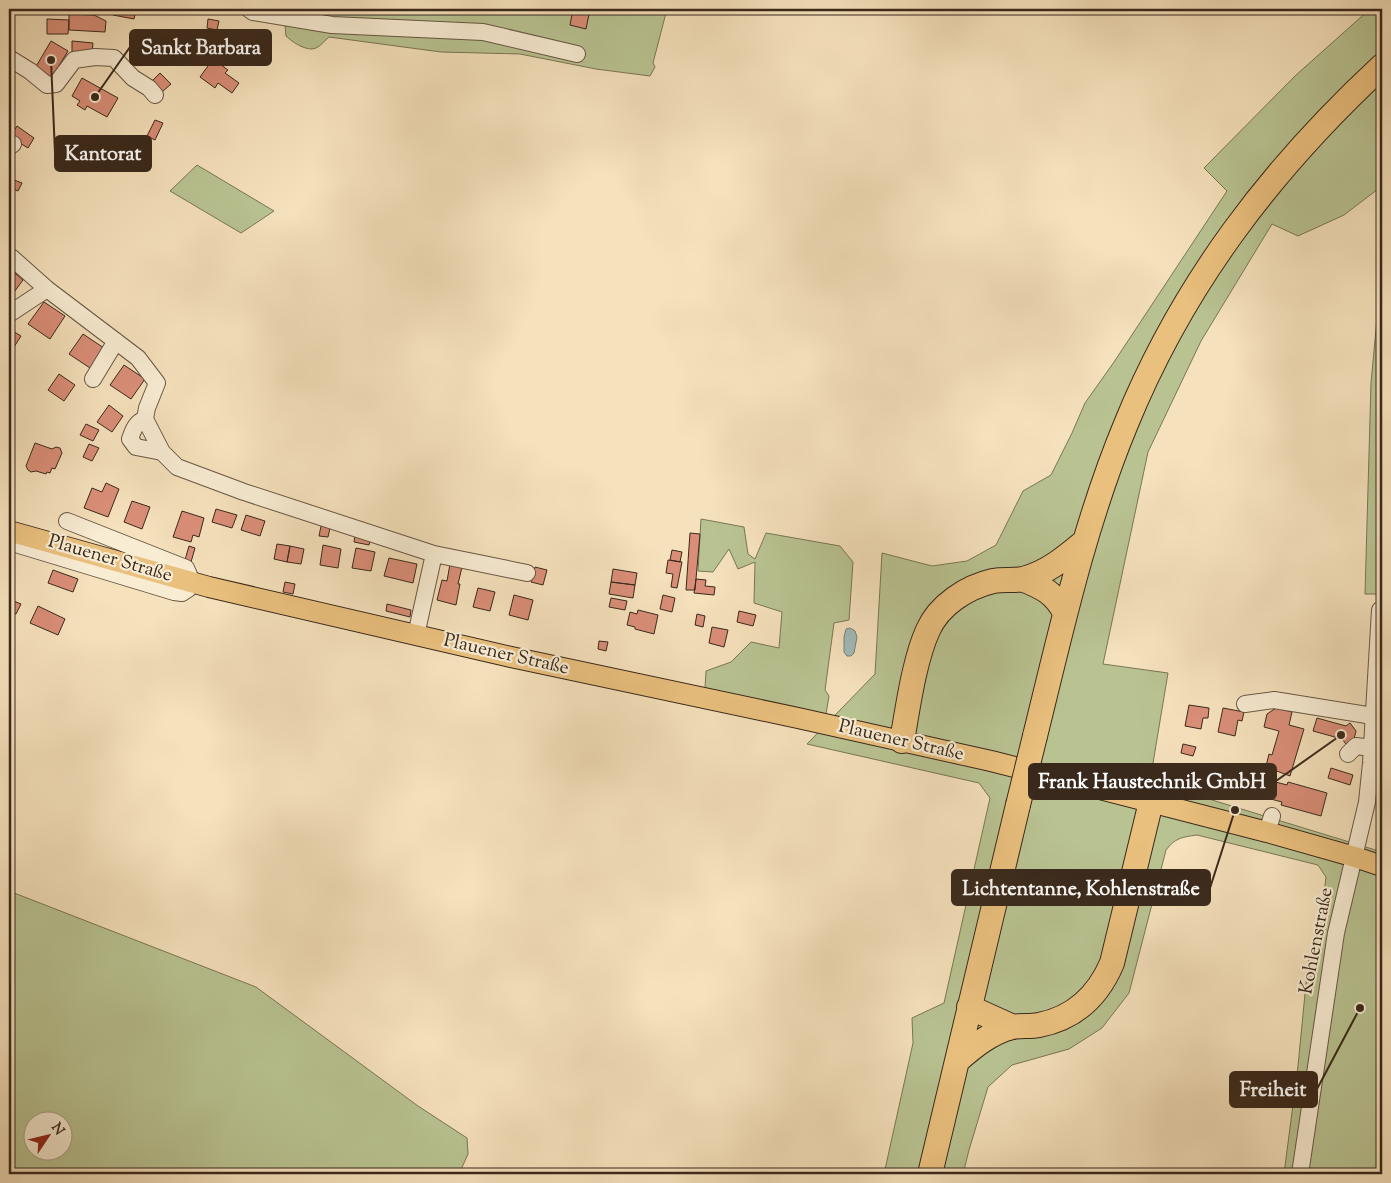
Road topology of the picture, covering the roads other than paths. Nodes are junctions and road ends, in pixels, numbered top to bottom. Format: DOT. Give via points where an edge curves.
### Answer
graph roads {
  1 [pos="249,9"];
  2 [pos="577,54"];
  3 [pos="9,58"];
  4 [pos="1382,66"];
  5 [pos="155,95"];
  6 [pos="11,257"];
  7 [pos="47,289"];
  8 [pos="9,314"];
  9 [pos="116,341"];
  10 [pos="93,379"];
  11 [pos="145,419"];
  12 [pos="162,452"];
  13 [pos="67,521"];
  14 [pos="9,531"];
  15 [pos="9,542"];
  16 [pos="1084,542"];
  17 [pos="434,554"];
  18 [pos="527,573"];
  19 [pos="1022,579"];
  20 [pos="192,582"];
  21 [pos="1380,610"];
  22 [pos="1065,613"];
  23 [pos="416,635"];
  24 [pos="1245,704"];
  25 [pos="1374,716"];
  26 [pos="902,741"];
  27 [pos="1372,748"];
  28 [pos="1348,754"];
  29 [pos="1151,802"];
  30 [pos="1355,857"];
  31 [pos="1382,866"];
  32 [pos="969,1007"];
  33 [pos="1013,1027"];
  34 [pos="957,1061"];
  35 [pos="930,1174"];
  36 [pos="1300,1174"];
  1 -- 2 [label="street" via="332,25 483,32"];
  3 -- 5 [label="street" via="47,85 56,84 74,60 114,58"];
  4 -- 16 [label="highway" via="1274,178 1235,228 1191,296 1154,361 1126,425"];
  6 -- 7 [label="street"];
  7 -- 8 [label="street"];
  7 -- 9 [label="street"];
  9 -- 10 [label="street"];
  9 -- 11 [label="street" via="138,358 157,384"];
  11 -- 12 [label="street"];
  11 -- 12 [label="street" via="140,420 130,438 136,447"];
  12 -- 17 [label="street" via="177,467"];
  13 -- 20 [label="street" via="186,568"];
  14 -- 20 [label="main road, Plauener Straße"];
  15 -- 20 [label="street" via="174,592 182,593"];
  16 -- 19 [label="highway" via="1054,565"];
  16 -- 22 [label="highway"];
  17 -- 18 [label="street"];
  17 -- 23 [label="street, Plauener Straße"];
  19 -- 22 [label="highway" via="1053,595"];
  19 -- 26 [label="highway" via="980,585 954,599 938,614 922,645"];
  20 -- 23 [label="main road, Plauener Straße"];
  21 -- 25 [label="street, Kohlenstraße"];
  22 -- 32 [label="highway, bridge"];
  23 -- 26 [label="main road, Plauener Straße"];
  24 -- 25 [label="street" via="1274,700"];
  25 -- 27 [label="street, Kohlenstraße"];
  26 -- 29 [label="main road, Plauener Straße"];
  27 -- 28 [label="street" via="1356,746"];
  27 -- 30 [label="street, Kohlenstraße" via="1367,802"];
  29 -- 30 [label="main road, Plauener Straße" via="1270,824"];
  29 -- 33 [label="highway" via="1106,977 1085,1004 1070,1014 1036,1026"];
  30 -- 31 [label="main road, Plauener Straße"];
  30 -- 36 [label="street, Kohlenstraße" via="1336,933"];
  32 -- 33 [label="highway"];
  32 -- 34 [label="highway"];
  33 -- 34 [label="highway" via="984,1039"];
  34 -- 35 [label="highway"];
}
